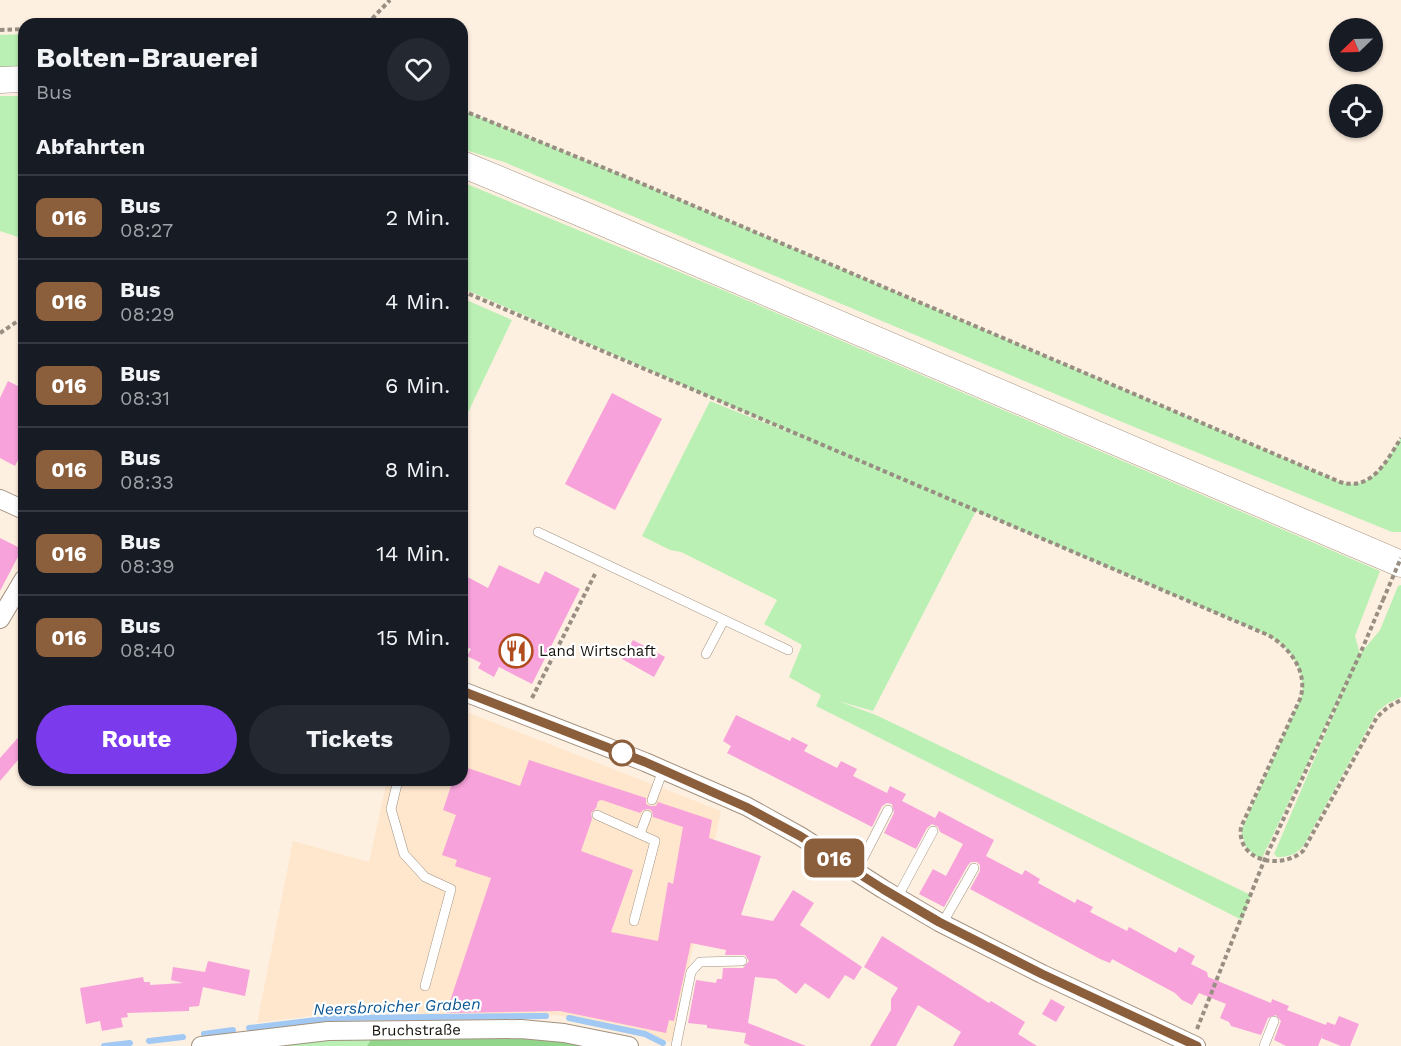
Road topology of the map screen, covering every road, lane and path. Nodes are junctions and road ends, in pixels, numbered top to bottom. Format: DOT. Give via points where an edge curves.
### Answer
graph roads {
  1 [pos="390,0"];
  2 [pos="374,18"];
  3 [pos="18,29"];
  4 [pos="0,30"];
  5 [pos="18,79"];
  6 [pos="0,80"];
  7 [pos="468,112"];
  8 [pos="468,167"];
  9 [pos="468,294"];
  10 [pos="18,321"];
  11 [pos="0,333"];
  12 [pos="1401,438"];
  13 [pos="0,499"];
  14 [pos="18,507"];
  15 [pos="538,532"];
  16 [pos="1401,558"];
  17 [pos="601,561"];
  18 [pos="1401,564"];
  19 [pos="18,589"];
  20 [pos="0,619"];
  21 [pos="724,620"];
  22 [pos="788,650"];
  23 [pos="706,654"];
  24 [pos="468,693"];
  25 [pos="1401,700"];
  26 [pos="523,715"];
  27 [pos="663,770"];
  28 [pos="397,786"];
  29 [pos="652,800"];
  30 [pos="888,810"];
  31 [pos="597,815"];
  32 [pos="647,815"];
  33 [pos="933,831"];
  34 [pos="640,834"];
  35 [pos="1264,861"];
  36 [pos="974,868"];
  37 [pos="856,872"];
  38 [pos="897,898"];
  39 [pos="634,921"];
  40 [pos="942,924"];
  41 [pos="742,961"];
  42 [pos="425,986"];
  43 [pos="1274,1021"];
  44 [pos="677,1045"];
  45 [pos="1193,1045"];
  46 [pos="201,1046"];
  47 [pos="629,1046"];
  48 [pos="1264,1046"];
  1 -- 2 [label="path"];
  3 -- 4 [label="path"];
  5 -- 6 [label="main road"];
  7 -- 12 [label="path" via="1340,482 1353,484 1372,478"];
  8 -- 18 [label="main road"];
  9 -- 35 [label="path" via="1268,635 1297,664 1302,695 1241,831 1246,848"];
  10 -- 11 [label="path"];
  13 -- 14 [label="street"];
  15 -- 17 [label="lane"];
  16 -- 35 [label="path, bridge"];
  17 -- 21 [label="lane"];
  17 -- 26 [label="path"];
  19 -- 20 [label="street"];
  21 -- 22 [label="lane"];
  21 -- 23 [label="lane"];
  24 -- 26 [label="street"];
  25 -- 35 [label="path" via="1377,717 1303,851 1289,860"];
  26 -- 27 [label="street"];
  27 -- 29 [label="lane"];
  27 -- 37 [label="street" via="766,816"];
  28 -- 42 [label="lane" via="391,809 404,854 425,877 451,889"];
  30 -- 37 [label="lane"];
  31 -- 34 [label="lane"];
  32 -- 34 [label="lane"];
  33 -- 38 [label="lane"];
  34 -- 39 [label="lane" via="655,841"];
  35 -- 45 [label="path"];
  36 -- 40 [label="lane"];
  37 -- 38 [label="street"];
  38 -- 40 [label="street"];
  40 -- 45 [label="street"];
  41 -- 44 [label="lane" via="700,962 691,972"];
  43 -- 48 [label="lane"];
  46 -- 47 [label="street, Bruchstraße" via="328,1031 521,1029 564,1032"];
}
